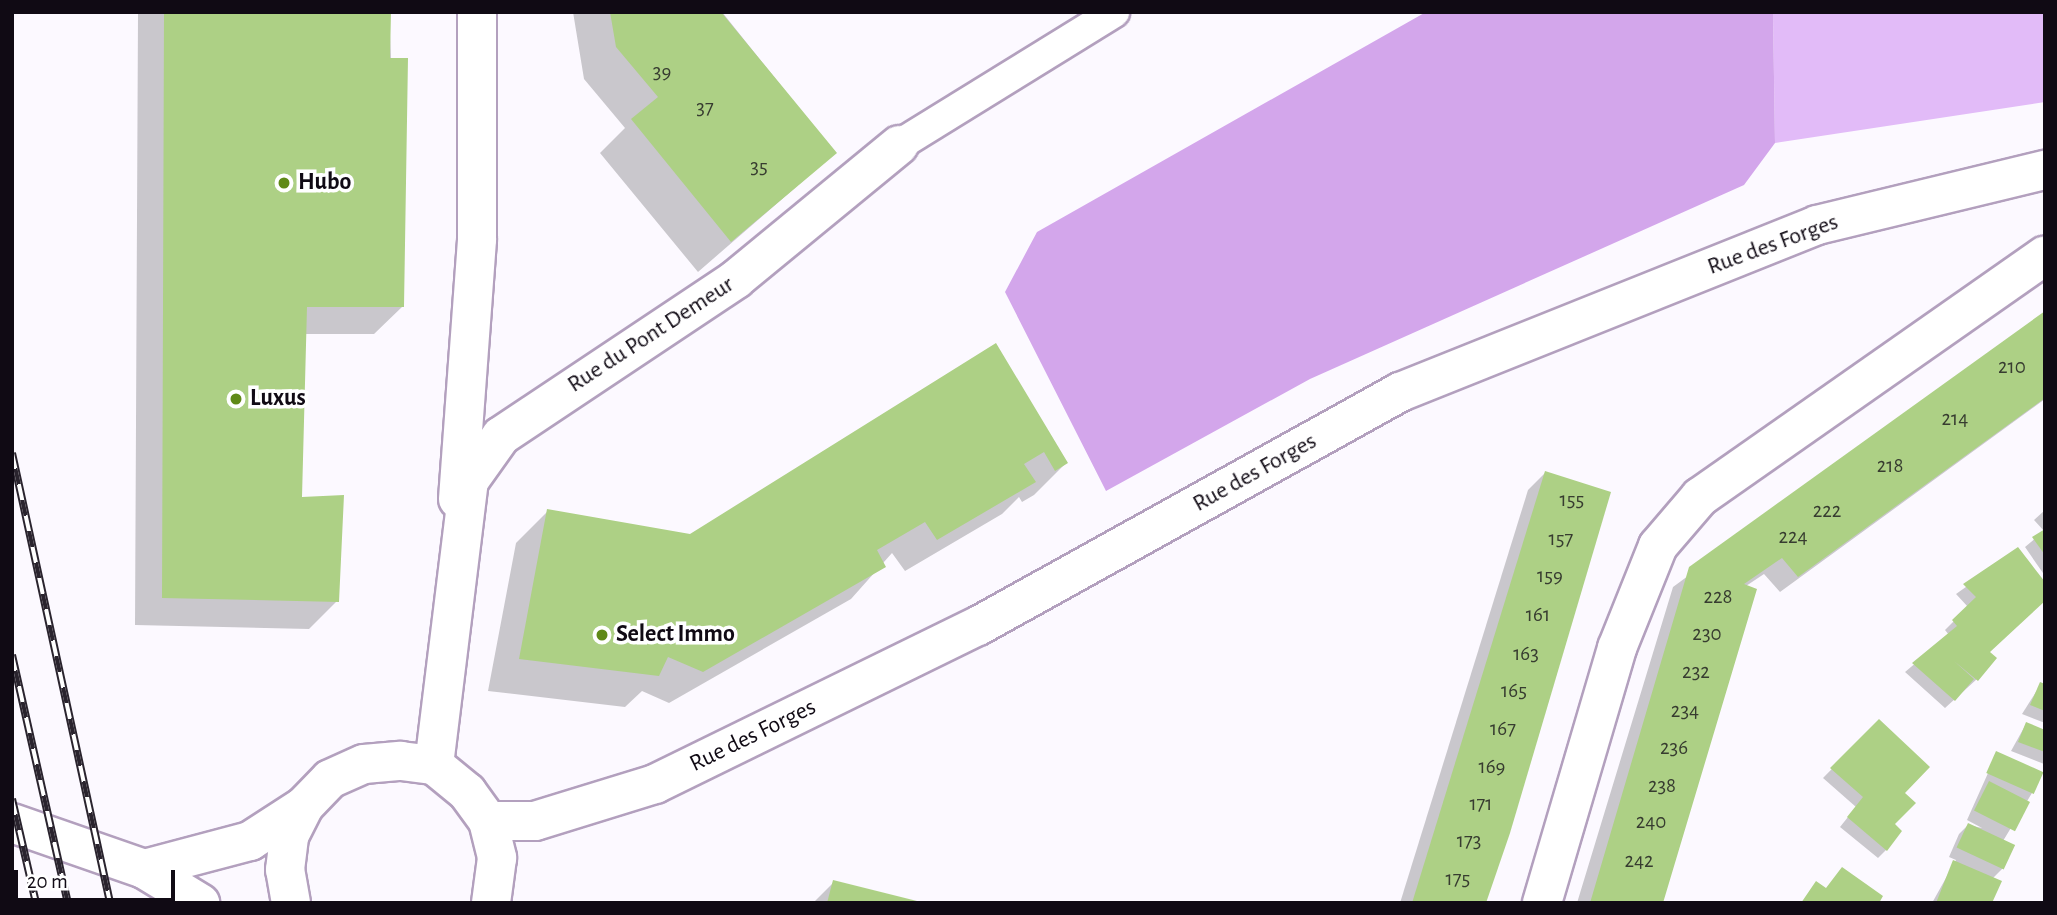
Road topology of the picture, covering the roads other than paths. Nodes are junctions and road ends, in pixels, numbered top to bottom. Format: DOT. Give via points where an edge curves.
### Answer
graph roads {
  1 [pos="477,12"];
  2 [pos="1114,12"];
  3 [pos="899,145"];
  4 [pos="2045,170"];
  5 [pos="2045,254"];
  6 [pos="456,557"];
  7 [pos="434,765"];
  8 [pos="304,806"];
  9 [pos="488,821"];
  10 [pos="12,823"];
  11 [pos="144,869"];
  12 [pos="200,903"];
  13 [pos="291,903"];
  14 [pos="491,903"];
  15 [pos="1542,903"];
  1 -- 6 [label="main road, Rue du Pont Demeur" via="477,239"];
  2 -- 3 [label="lane"];
  3 -- 6 [label="main road, Rue du Pont Demeur" via="736,279 501,436 470,481"];
  4 -- 9 [label="main road, Rue des Forges" via="1817,225 1400,393 978,626 655,784 536,821"];
  5 -- 15 [label="main road" via="1700,497 1658,546 1617,648"];
  6 -- 7 [label="main road, Rue du Pont Demeur"];
  7 -- 8 [label="main road" via="364,764 330,779"];
  7 -- 9 [label="main road" via="467,792"];
  8 -- 11 [label="main road" via="250,841"];
  8 -- 13 [label="main road" via="286,858"];
  9 -- 14 [label="main road" via="497,858"];
  10 -- 11 [label="main road"];
  11 -- 12 [label="main road"];
}
